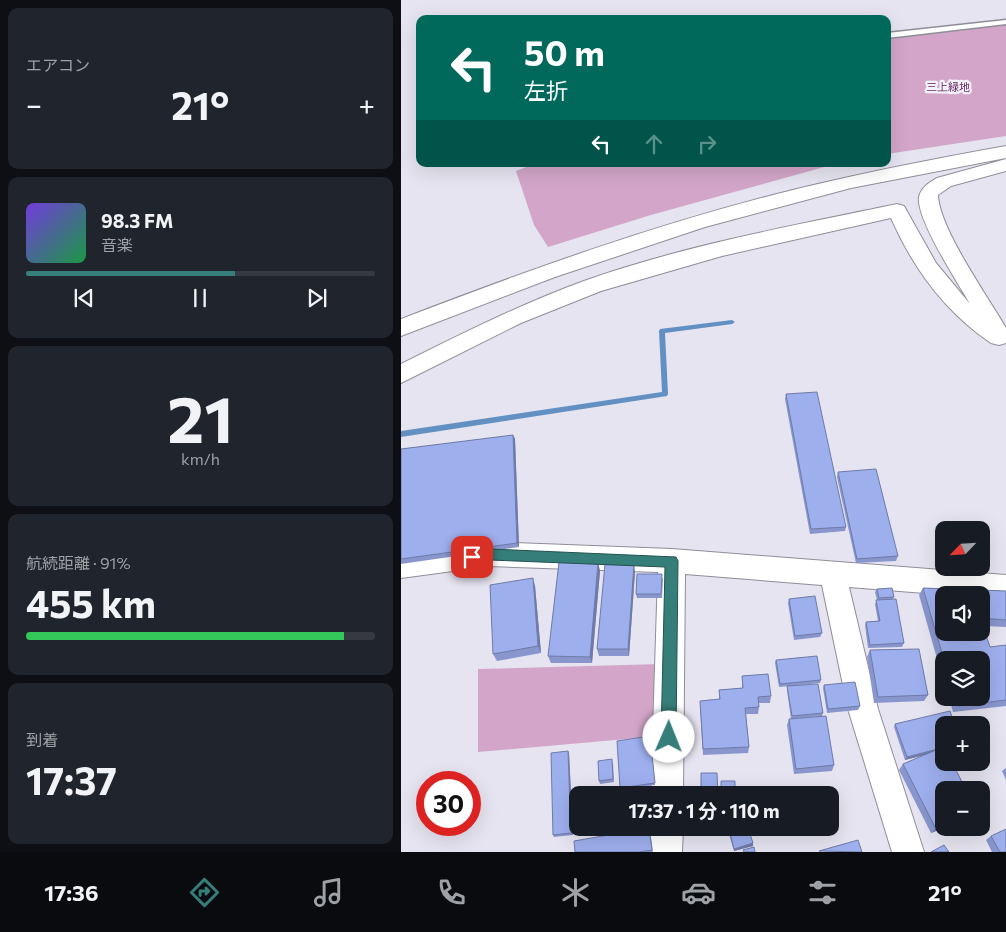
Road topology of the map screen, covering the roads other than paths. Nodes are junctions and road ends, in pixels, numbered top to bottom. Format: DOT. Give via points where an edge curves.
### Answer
graph roads {
  1 [pos="1006,22"];
  2 [pos="891,36"];
  3 [pos="1006,152"];
  4 [pos="1006,165"];
  5 [pos="401,328"];
  6 [pos="1003,342"];
  7 [pos="401,374"];
  8 [pos="672,561"];
  9 [pos="401,566"];
  10 [pos="833,575"];
  11 [pos="1006,587"];
  12 [pos="667,786"];
  13 [pos="667,836"];
  14 [pos="666,852"];
  15 [pos="908,852"];
  1 -- 2 [label="lane"];
  3 -- 5 [label="street" via="874,176 652,236 495,290"];
  4 -- 6 [label="street" via="944,182 929,195 929,206 942,237"];
  6 -- 7 [label="street" via="952,300 914,246 897,210 731,247 647,269 553,300"];
  8 -- 9 [label="street" via="490,554"];
  8 -- 10 [label="street"];
  8 -- 12 [label="street"];
  10 -- 11 [label="street"];
  10 -- 15 [label="street" via="863,709"];
  13 -- 14 [label="street"];
}
